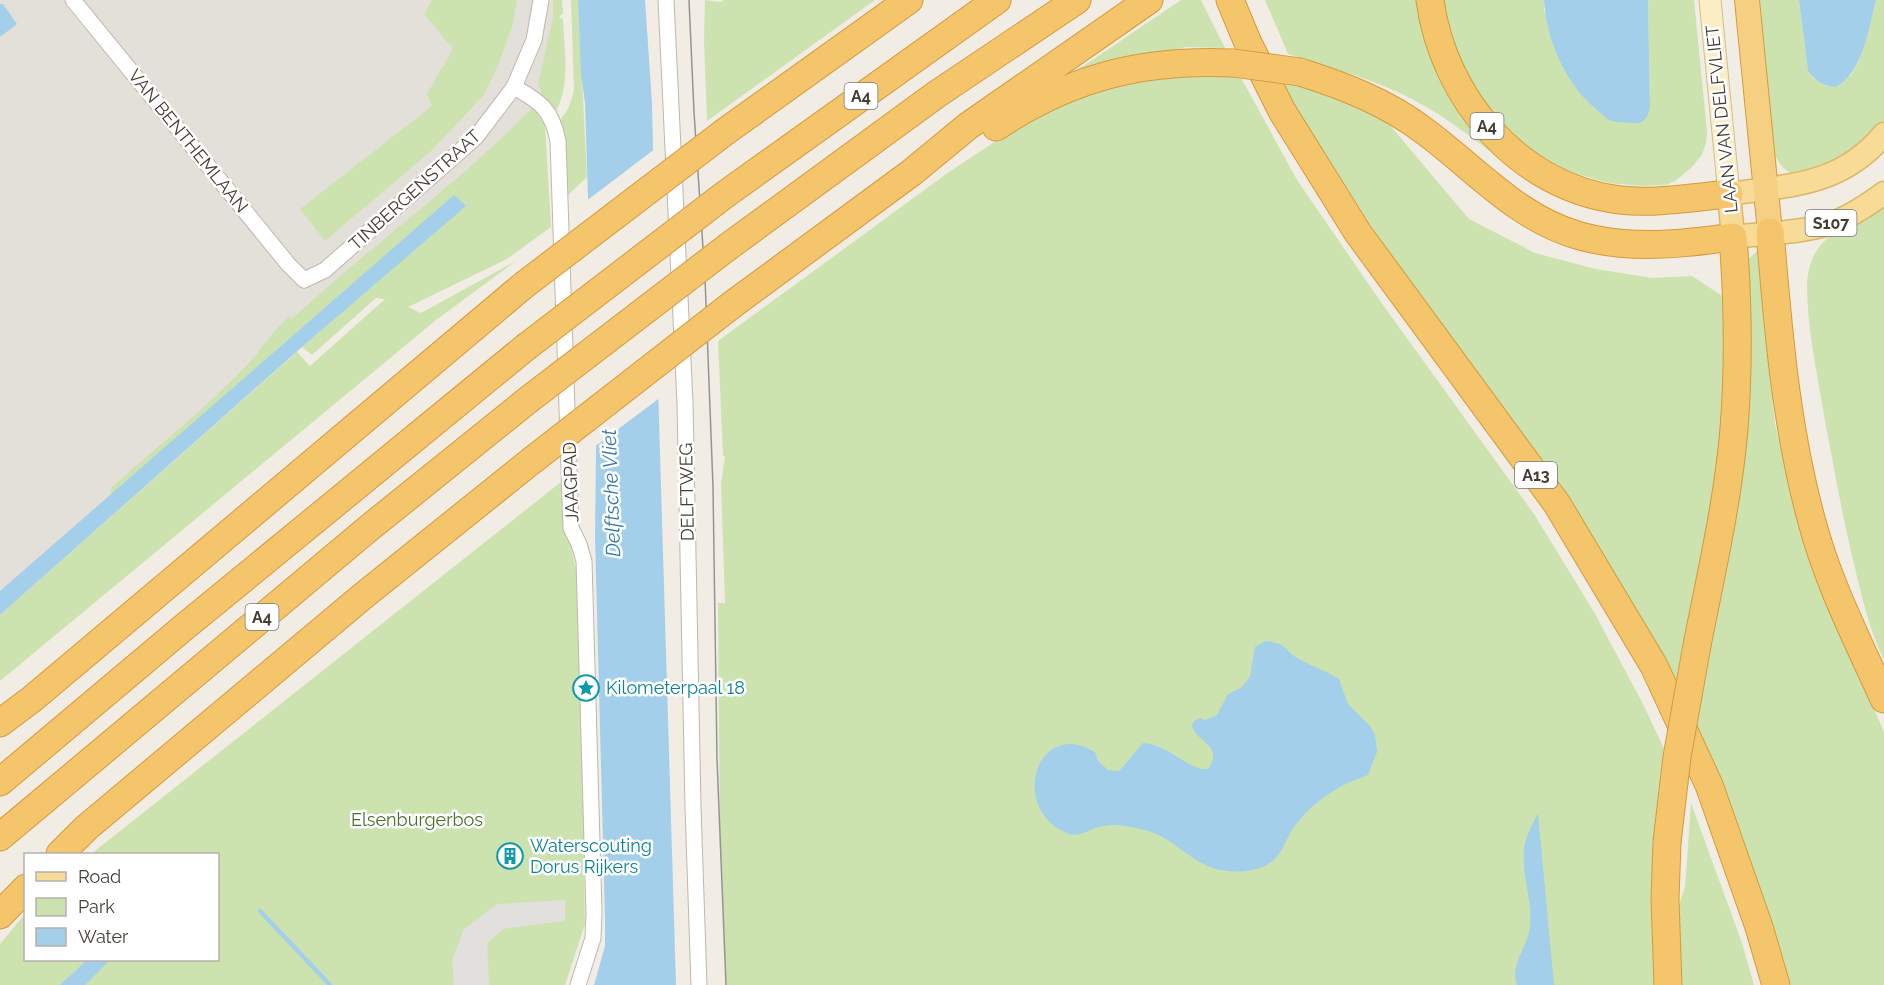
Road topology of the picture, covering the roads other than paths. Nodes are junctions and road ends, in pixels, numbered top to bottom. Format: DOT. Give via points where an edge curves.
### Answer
graph roads {
  1 [pos="73,0"];
  2 [pos="541,0"];
  3 [pos="666,0"];
  4 [pos="909,0"];
  5 [pos="997,0"];
  6 [pos="1077,0"];
  7 [pos="1149,0"];
  8 [pos="1230,0"];
  9 [pos="1430,0"];
  10 [pos="1710,0"];
  11 [pos="1747,0"];
  12 [pos="514,87"];
  13 [pos="1884,134"];
  14 [pos="911,173"];
  15 [pos="1767,189"];
  16 [pos="1884,193"];
  17 [pos="1729,194"];
  18 [pos="1770,232"];
  19 [pos="1733,237"];
  20 [pos="304,280"];
  21 [pos="1880,690"];
  22 [pos="32,699"];
  23 [pos="0,723"];
  24 [pos="0,731"];
  25 [pos="0,782"];
  26 [pos="86,828"];
  27 [pos="0,837"];
  28 [pos="51,853"];
  29 [pos="62,853"];
  30 [pos="24,872"];
  31 [pos="0,890"];
  32 [pos="24,890"];
  33 [pos="0,915"];
  34 [pos="578,985"];
  35 [pos="699,985"];
  36 [pos="1668,985"];
  37 [pos="1776,985"];
  1 -- 20 [label="street, VAN BENTHEMLAAN"];
  2 -- 12 [label="street" via="534,40"];
  3 -- 35 [label="street, DELFTWEG" via="685,403"];
  4 -- 22 [label="highway, bridge" via="726,131 524,285"];
  5 -- 25 [label="highway, A4, bridge" via="727,192 526,347"];
  6 -- 27 [label="highway, A4, bridge" via="937,94 528,400 360,535"];
  7 -- 14 [label="highway, A4" via="968,126"];
  8 -- 37 [label="highway, A13" via="1282,111 1358,233 1557,504 1654,666 1709,785"];
  9 -- 17 [label="highway, A4" via="1440,48 1470,106 1498,139 1534,168 1576,190 1621,200"];
  10 -- 17 [label="main road, LAAN VAN DELFVLIET"];
  11 -- 15 [label="highway, LAAN VAN DELFVLIET"];
  12 -- 20 [label="street, TINBERGENSTRAAT" via="476,137 326,270"];
  12 -- 34 [label="street, JAAGPAD" via="542,105 554,122 558,141 571,528 584,561 594,913 593,938"];
  13 -- 15 [label="main road, S107" via="1864,154 1834,174 1805,184"];
  14 -- 19 [label="highway, A4, bridge" via="976,140 1036,102 1084,81 1160,64 1233,63 1300,72 1351,89 1405,117 1525,212 1579,236 1629,244"];
  14 -- 26 [label="highway, A4, bridge" via="733,304 530,462"];
  15 -- 17 [label="main road, S107"];
  15 -- 18 [label="highway, LAAN VAN DELFVLIET"];
  16 -- 18 [label="main road, S107" via="1834,222"];
  17 -- 19 [label="main road, LAAN VAN DELFVLIET"];
  18 -- 19 [label="main road, S107"];
  18 -- 21 [label="highway" via="1785,385 1799,471 1826,569"];
  19 -- 36 [label="highway, bridge" via="1737,290 1734,430 1717,548 1677,757 1667,842"];
  22 -- 23 [label="highway"];
  22 -- 24 [label="highway"];
  26 -- 28 [label="highway, A4"];
  26 -- 29 [label="highway, A4"];
  30 -- 31 [label="highway"];
  32 -- 33 [label="highway"];
}
